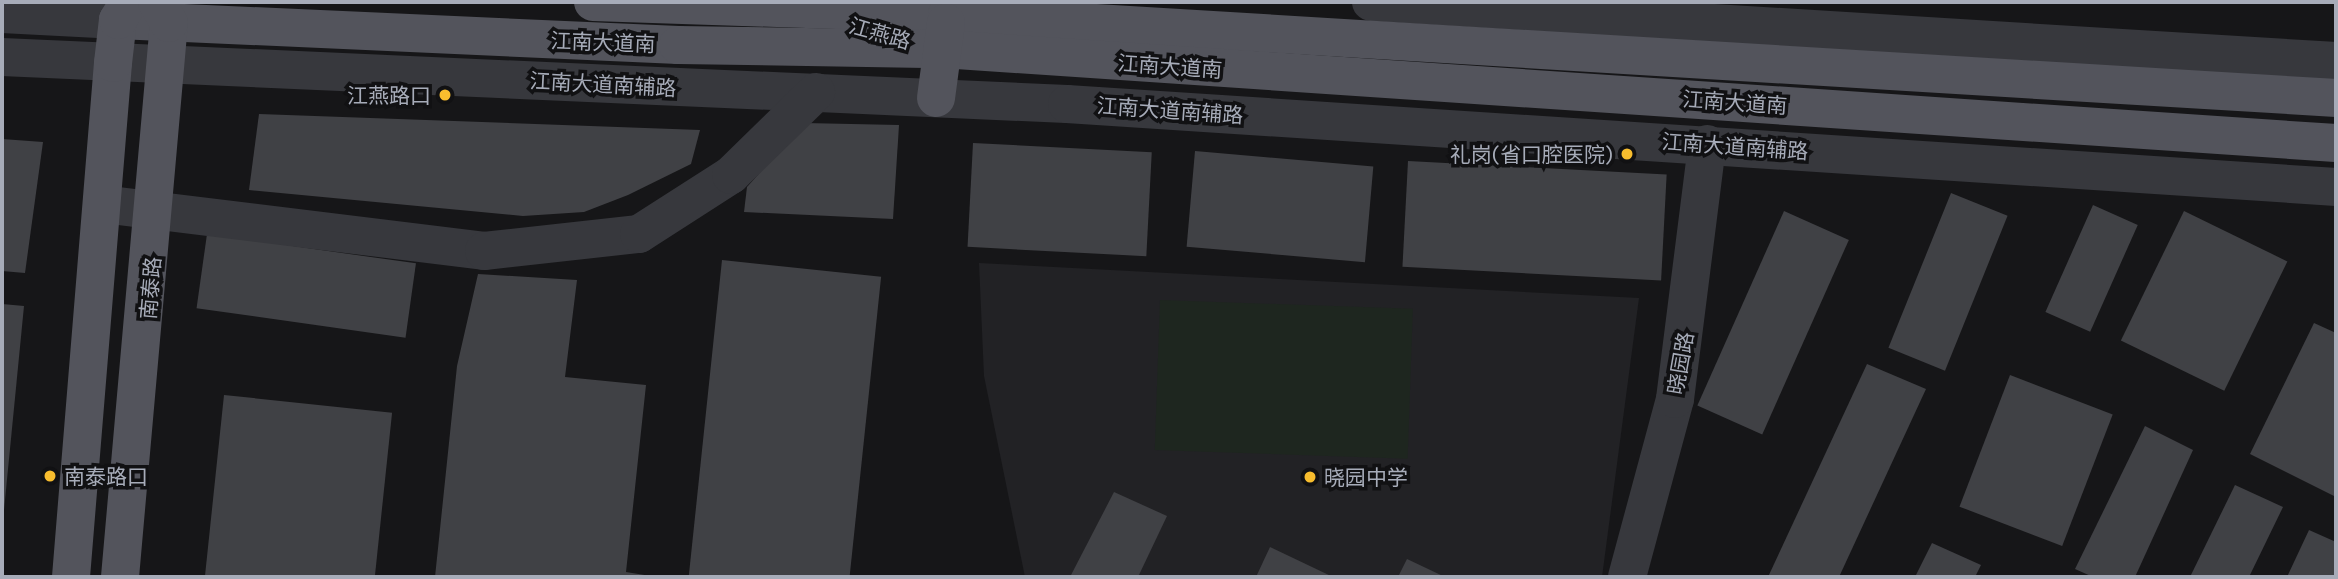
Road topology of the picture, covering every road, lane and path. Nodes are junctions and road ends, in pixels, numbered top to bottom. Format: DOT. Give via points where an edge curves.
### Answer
graph roads {
  1 [pos="593,2"];
  2 [pos="909,2"];
  3 [pos="1001,2"];
  4 [pos="1371,2"];
  5 [pos="788,5"];
  6 [pos="123,11"];
  7 [pos="163,12"];
  8 [pos="2,14"];
  9 [pos="946,22"];
  10 [pos="1454,24"];
  11 [pos="1953,36"];
  12 [pos="2,57"];
  13 [pos="2336,61"];
  14 [pos="113,63"];
  15 [pos="166,65"];
  16 [pos="1953,75"];
  17 [pos="1448,83"];
  18 [pos="816,92"];
  19 [pos="936,98"];
  20 [pos="2336,98"];
  21 [pos="1956,117"];
  22 [pos="1447,127"];
  23 [pos="2336,143"];
  24 [pos="1707,144"];
  25 [pos="1954,159"];
  26 [pos="2336,187"];
  27 [pos="102,204"];
  28 [pos="156,210"];
  29 [pos="71,577"];
  30 [pos="120,577"];
  31 [pos="1627,577"];
  1 -- 5 [label="main road, 江南大道南"];
  2 -- 9 [label="main road, 江燕路"];
  3 -- 9 [label="street"];
  4 -- 10 [label="street"];
  5 -- 9 [label="main road, 江燕路"];
  6 -- 7 [label="main road, 江南大道南"];
  6 -- 8 [label="street, 江南大道南"];
  6 -- 14 [label="main road"];
  7 -- 9 [label="main road, 江南大道南"];
  7 -- 15 [label="main road, 南泰路"];
  9 -- 10 [label="main road, 江南大道南"];
  9 -- 17 [label="main road, 江南大道南"];
  9 -- 19 [label="main road"];
  10 -- 11 [label="street"];
  10 -- 16 [label="main road, 江南大道南"];
  11 -- 13 [label="street"];
  11 -- 16 [label="street"];
  12 -- 14 [label="street, 江南大道南辅路"];
  14 -- 15 [label="street, 江南大道南辅路"];
  14 -- 27 [label="main road"];
  15 -- 18 [label="street, 江南大道南辅路"];
  15 -- 28 [label="main road, 南泰路"];
  16 -- 20 [label="main road, 江南大道南"];
  17 -- 21 [label="main road, 江南大道南"];
  17 -- 22 [label="street"];
  18 -- 19 [label="street, 江南大道南辅路"];
  18 -- 28 [label="street" via="731,175 639,234 484,251"];
  19 -- 22 [label="street, 江南大道南辅路"];
  21 -- 23 [label="main road, 江南大道南"];
  21 -- 25 [label="street"];
  22 -- 24 [label="street, 江南大道南辅路"];
  24 -- 25 [label="street, 江南大道南辅路"];
  24 -- 31 [label="street, 晓园路" via="1675,399"];
  25 -- 26 [label="street, 江南大道南辅路"];
  27 -- 28 [label="street"];
  27 -- 29 [label="main road"];
  28 -- 30 [label="main road, 南泰路"];
}
